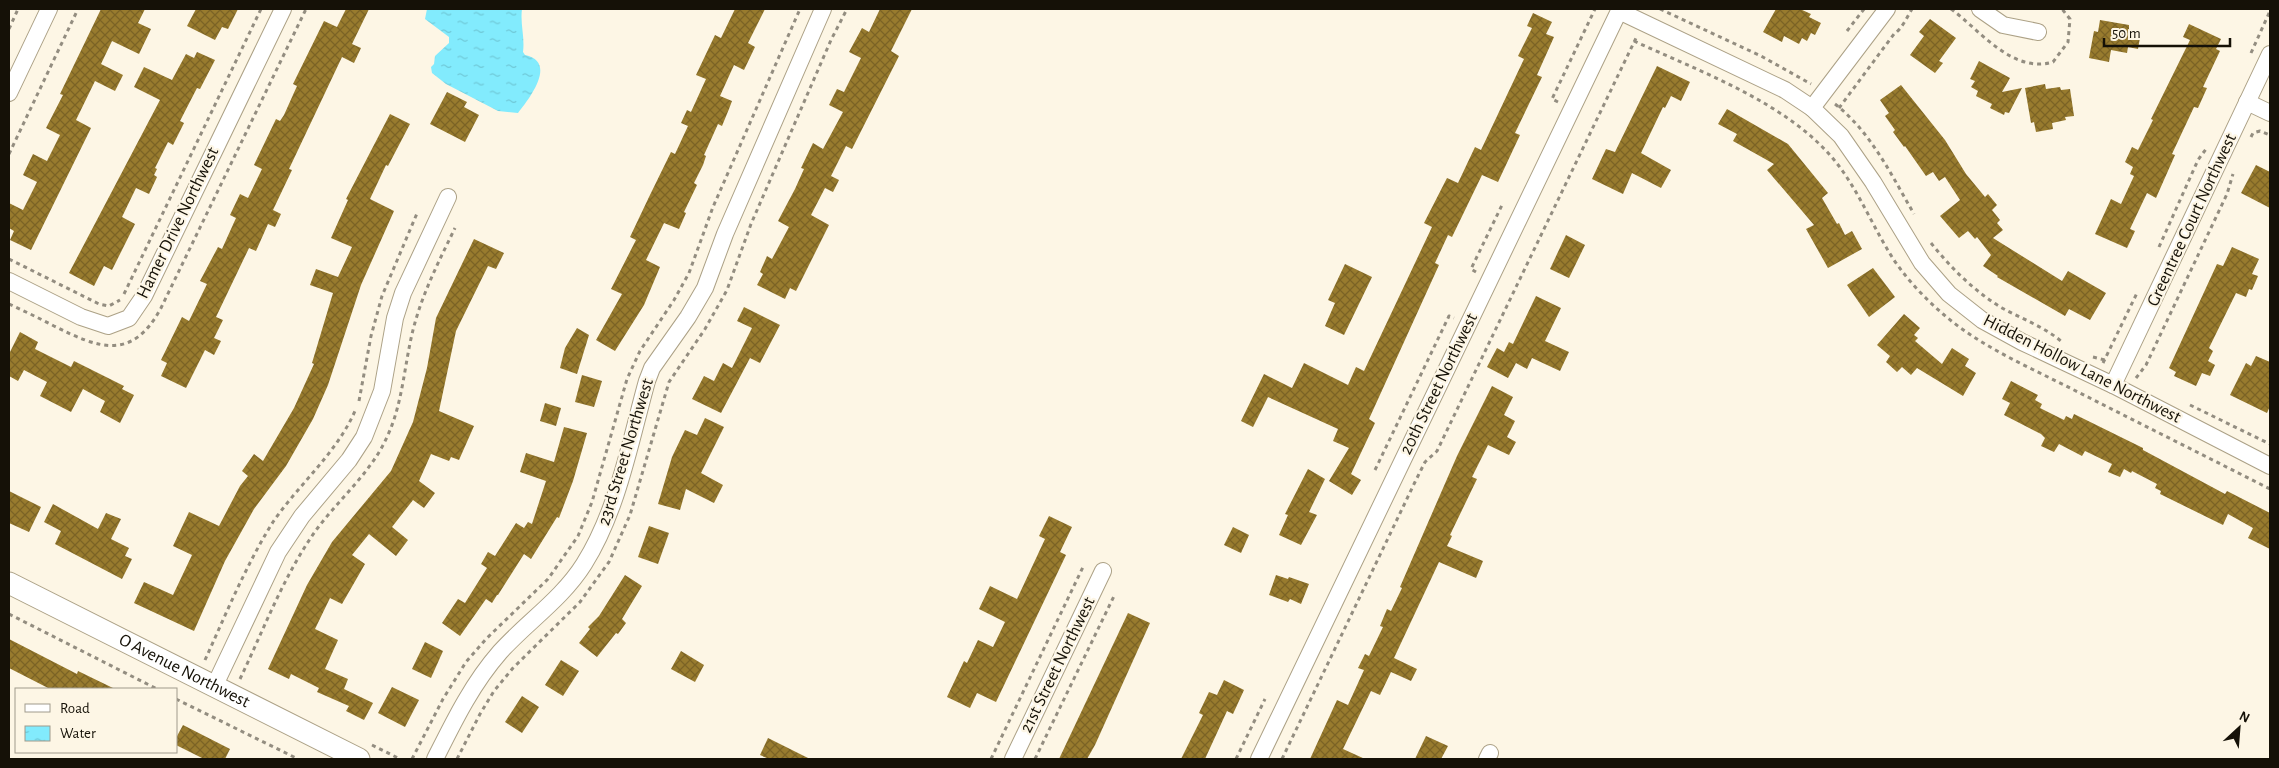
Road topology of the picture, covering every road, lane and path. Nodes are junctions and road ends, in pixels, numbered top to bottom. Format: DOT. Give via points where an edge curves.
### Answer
graph roads {
  1 [pos="18,9"];
  2 [pos="49,9"];
  3 [pos="78,9"];
  4 [pos="262,9"];
  5 [pos="283,9"];
  6 [pos="800,9"];
  7 [pos="823,9"];
  8 [pos="847,9"];
  9 [pos="1595,9"];
  10 [pos="1660,9"];
  11 [pos="1887,9"];
  12 [pos="1912,9"];
  13 [pos="1980,9"];
  14 [pos="1619,10"];
  15 [pos="9,28"];
  16 [pos="2038,32"];
  17 [pos="1638,33"];
  18 [pos="2270,54"];
  19 [pos="1814,86"];
  20 [pos="9,93"];
  21 [pos="1552,99"];
  22 [pos="1833,102"];
  23 [pos="2247,102"];
  24 [pos="1839,107"];
  25 [pos="1812,108"];
  26 [pos="1834,114"];
  27 [pos="2270,114"];
  28 [pos="2270,135"];
  29 [pos="2247,145"];
  30 [pos="9,154"];
  31 [pos="2236,168"];
  32 [pos="448,197"];
  33 [pos="1503,203"];
  34 [pos="418,211"];
  35 [pos="1915,217"];
  36 [pos="1927,238"];
  37 [pos="9,259"];
  38 [pos="1471,269"];
  39 [pos="9,281"];
  40 [pos="1449,316"];
  41 [pos="2065,343"];
  42 [pos="2091,356"];
  43 [pos="2110,363"];
  44 [pos="2136,378"];
  45 [pos="2113,386"];
  46 [pos="2270,466"];
  47 [pos="1375,470"];
  48 [pos="1083,567"];
  49 [pos="1103,571"];
  50 [pos="9,583"];
  51 [pos="1115,594"];
  52 [pos="9,614"];
  53 [pos="205,660"];
  54 [pos="214,687"];
  55 [pos="155,688"];
  56 [pos="1265,699"];
  57 [pos="178,700"];
  58 [pos="298,759"];
  59 [pos="359,759"];
  60 [pos="412,759"];
  61 [pos="435,759"];
  62 [pos="457,759"];
  63 [pos="991,759"];
  64 [pos="1013,759"];
  65 [pos="1036,759"];
  66 [pos="1236,759"];
  67 [pos="1259,759"];
  68 [pos="1282,759"];
  1 -- 15 [label="path"];
  2 -- 20 [label="street"];
  3 -- 30 [label="path"];
  4 -- 37 [label="path" via="121,299 109,306 99,304"];
  5 -- 39 [label="street, Hamer Drive Northwest" via="144,296 129,318 108,326 81,317"];
  6 -- 60 [label="path" via="713,208 689,273 640,351 627,379 592,502 578,536 548,579 486,638 466,662"];
  7 -- 61 [label="street, 23rd Street Northwest" via="725,234 706,288 652,368 609,515 597,542 566,588 480,676"];
  8 -- 62 [label="path" via="755,216 727,290 669,382 630,515 609,562 580,602 494,691"];
  9 -- 21 [label="path"];
  10 -- 19 [label="path" via="1774,63"];
  11 -- 25 [label="street"];
  12 -- 24 [label="path"];
  13 -- 16 [label="street" via="2003,25"];
  14 -- 25 [label="street, Hidden Hollow Lane Northwest" via="1785,90"];
  14 -- 67 [label="street, 20th Street Northwest"];
  17 -- 68 [label="path" via="1437,452 1425,462"];
  18 -- 23 [label="street, Greentree Court Northwest"];
  22 -- 24 [label="path"];
  23 -- 27 [label="street"];
  23 -- 45 [label="street, Greentree Court Northwest"];
  24 -- 26 [label="path"];
  24 -- 35 [label="path" via="1872,144"];
  25 -- 45 [label="street, Hidden Hollow Lane Northwest" via="1841,136 1922,263 1949,294 1990,324 2022,342"];
  28 -- 29 [label="path" via="2256,131"];
  31 -- 44 [label="path" via="2146,365"];
  32 -- 54 [label="street" via="403,293 395,318 382,390 364,437 278,552"];
  33 -- 38 [label="path"];
  34 -- 53 [label="path" via="382,296 360,396 352,416 336,445 294,494 266,534"];
  36 -- 41 [label="path" via="1979,292"];
  40 -- 47 [label="path"];
  42 -- 43 [label="path"];
  45 -- 46 [label="street, Hidden Hollow Lane Northwest"];
  48 -- 63 [label="path"];
  49 -- 64 [label="street, 21st Street Northwest"];
  50 -- 54 [label="street, O Avenue Northwest"];
  51 -- 65 [label="path"];
  52 -- 55 [label="path"];
  54 -- 59 [label="street, O Avenue Northwest"];
  56 -- 66 [label="path"];
  57 -- 58 [label="path"];
}
